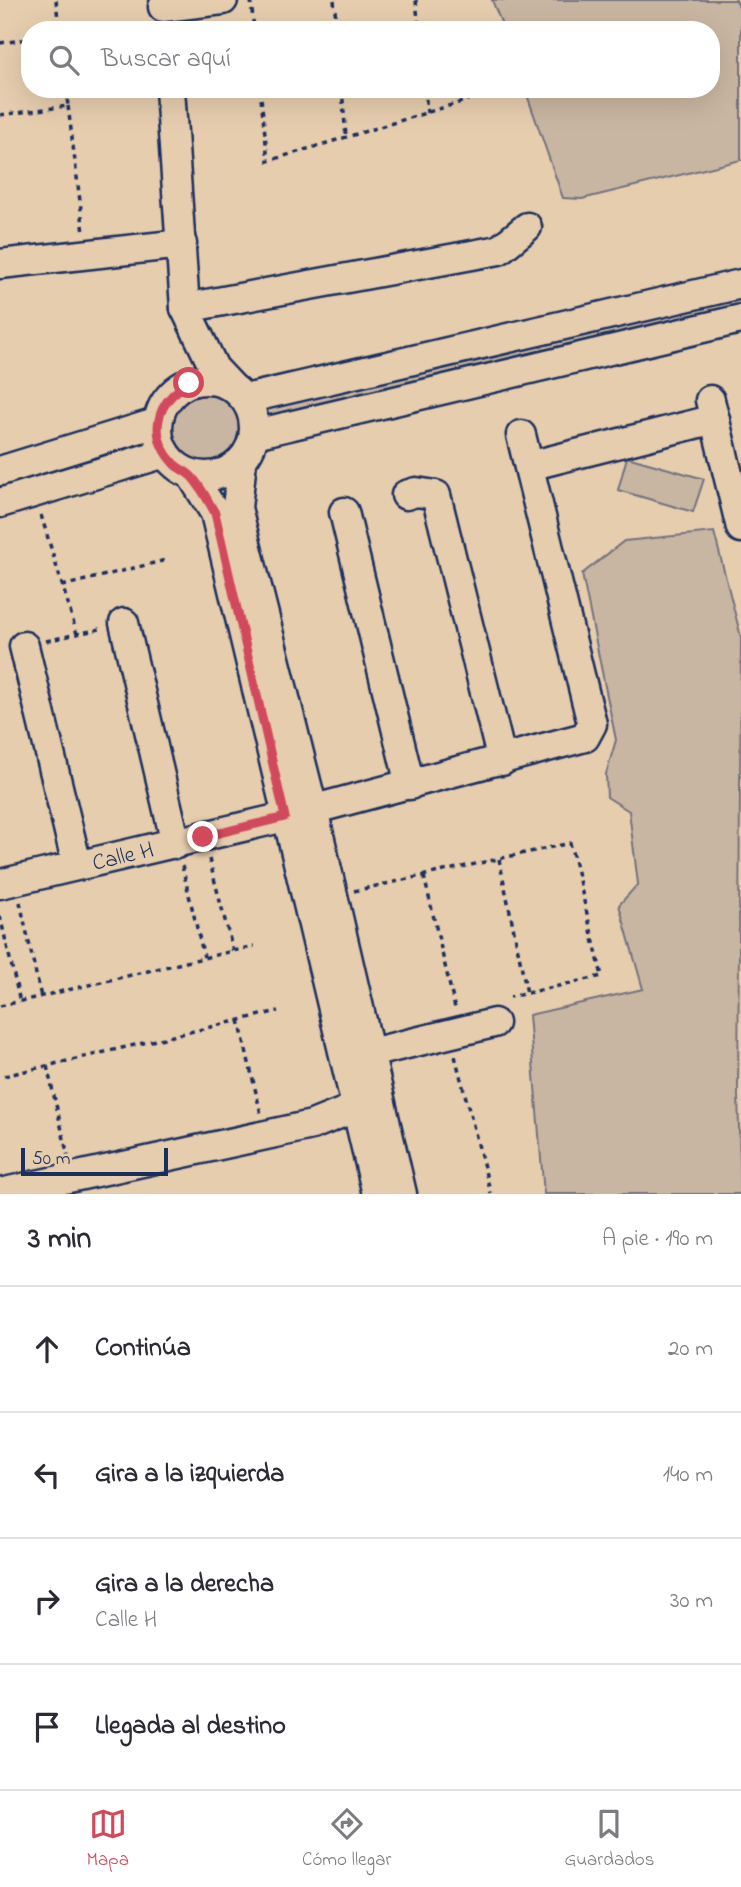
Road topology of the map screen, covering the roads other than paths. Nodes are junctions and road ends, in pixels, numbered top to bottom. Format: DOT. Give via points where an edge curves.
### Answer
graph roads {
  1 [pos="223,0"];
  2 [pos="164,12"];
  3 [pos="171,98"];
  4 [pos="527,227"];
  5 [pos="182,244"];
  6 [pos="0,264"];
  7 [pos="741,284"];
  8 [pos="191,319"];
  9 [pos="741,319"];
  10 [pos="176,390"];
  11 [pos="238,393"];
  12 [pos="156,423"];
  13 [pos="255,434"];
  14 [pos="521,435"];
  15 [pos="165,453"];
  16 [pos="242,461"];
  17 [pos="529,466"];
  18 [pos="0,471"];
  19 [pos="192,476"];
  20 [pos="406,495"];
  21 [pos="0,503"];
  22 [pos="344,512"];
  23 [pos="741,528"];
  24 [pos="124,623"];
  25 [pos="24,646"];
  26 [pos="502,761"];
  27 [pos="410,785"];
  28 [pos="313,810"];
  29 [pos="285,817"];
  30 [pos="190,840"];
  31 [pos="77,866"];
  32 [pos="7,881"];
  33 [pos="494,1023"];
  34 [pos="370,1053"];
  35 [pos="368,1102"];
  36 [pos="0,1193"];
  37 [pos="377,1194"];
  38 [pos="402,1194"];
  1 -- 2 [label="street"];
  3 -- 5 [label="street"];
  4 -- 8 [label="street" via="499,250"];
  5 -- 6 [label="street"];
  5 -- 8 [label="street"];
  7 -- 11 [label="street"];
  8 -- 10 [label="street"];
  8 -- 11 [label="street" via="214,368"];
  9 -- 13 [label="street"];
  10 -- 11 [label="street" via="202,380"];
  10 -- 12 [label="street"];
  11 -- 13 [label="street" via="255,420"];
  12 -- 15 [label="street"];
  12 -- 18 [label="street"];
  13 -- 16 [label="street"];
  14 -- 17 [label="street, Calle H"];
  15 -- 19 [label="street"];
  15 -- 21 [label="street"];
  16 -- 19 [label="street" via="215,476"];
  16 -- 28 [label="street" via="237,508"];
  17 -- 23 [label="street" via="712,410"];
  17 -- 26 [label="street, Calle H" via="592,724 585,737"];
  19 -- 29 [label="street" via="215,513"];
  20 -- 26 [label="street" via="436,495"];
  22 -- 27 [label="street"];
  24 -- 30 [label="street"];
  25 -- 31 [label="street"];
  26 -- 27 [label="street, Calle H"];
  27 -- 28 [label="street, Calle H"];
  28 -- 29 [label="street, Calle H"];
  28 -- 34 [label="street"];
  29 -- 30 [label="street, Calle H"];
  29 -- 35 [label="street"];
  30 -- 31 [label="street, Calle H"];
  31 -- 32 [label="street, Calle H"];
  33 -- 34 [label="street"];
  34 -- 35 [label="street"];
  35 -- 36 [label="street" via="312,1125"];
  35 -- 37 [label="street"];
  35 -- 38 [label="street"];
}
